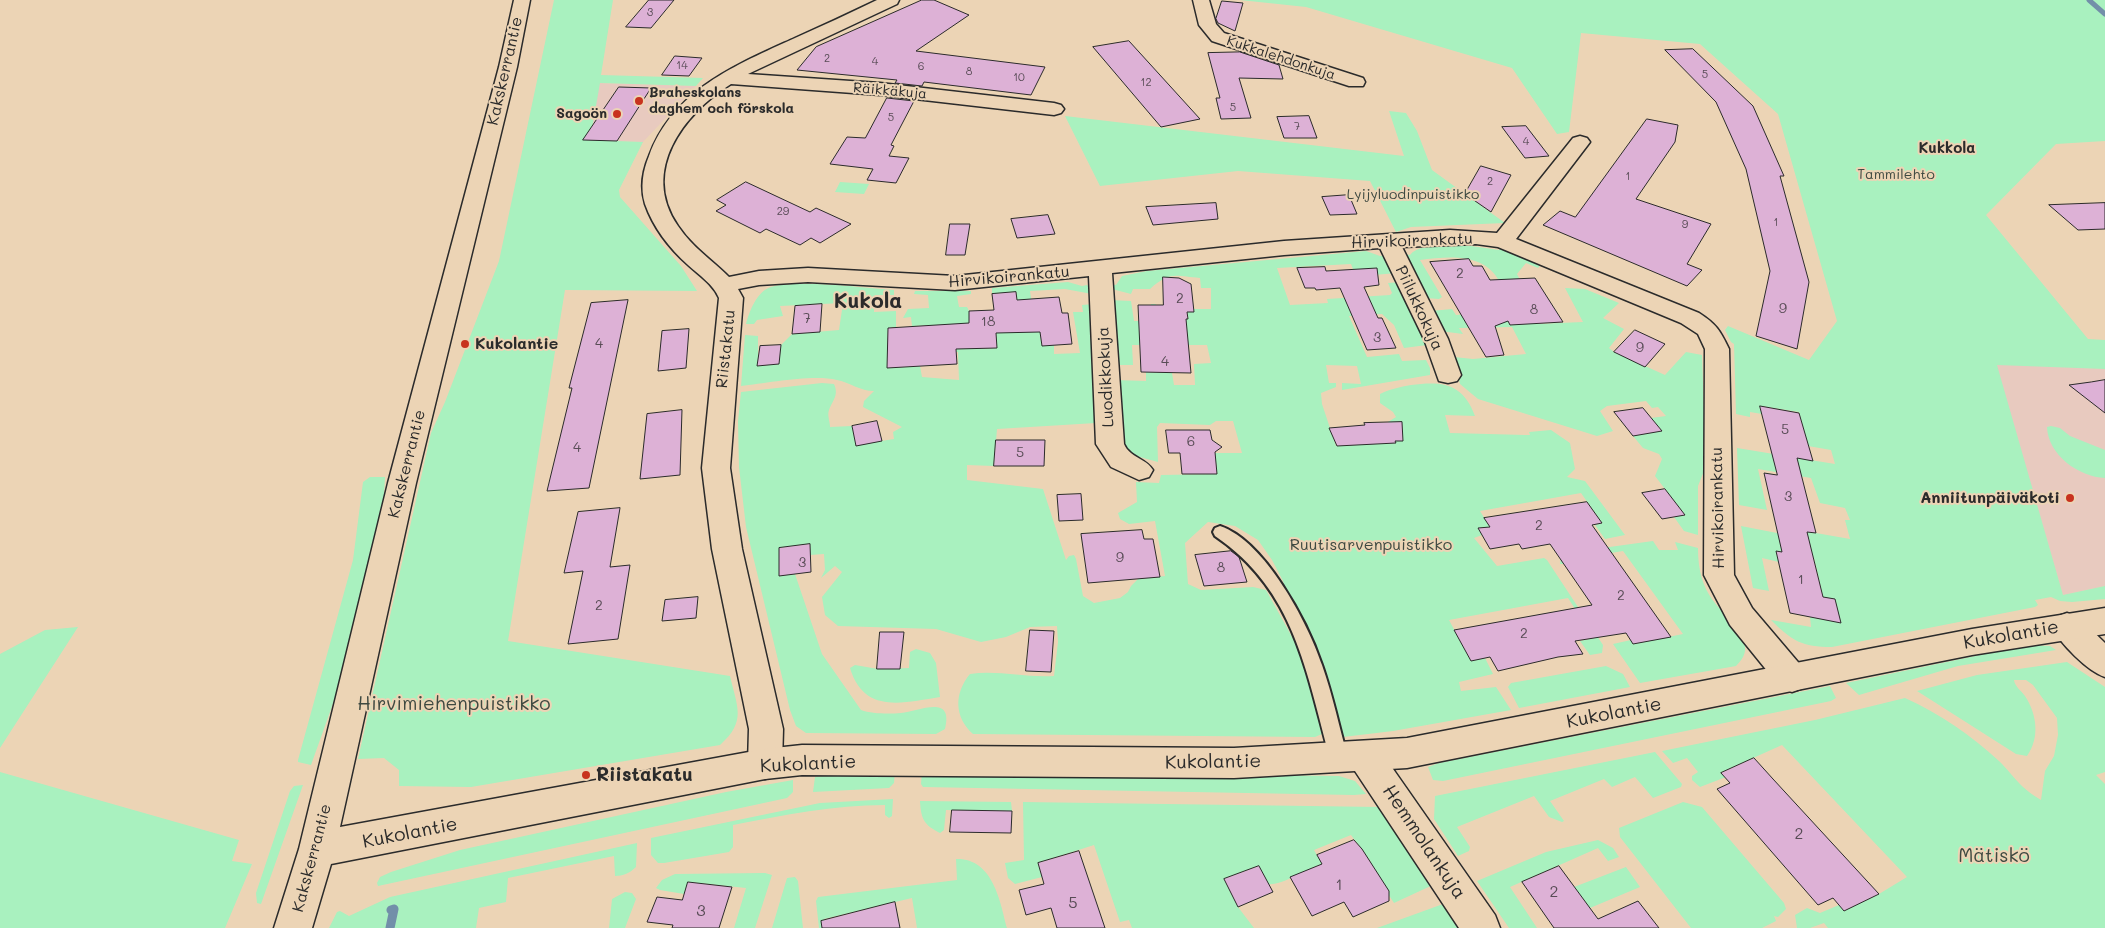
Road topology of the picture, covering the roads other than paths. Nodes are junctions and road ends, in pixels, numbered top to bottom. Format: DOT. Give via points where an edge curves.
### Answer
graph roads {
  1 [pos="522,0"];
  2 [pos="891,0"];
  3 [pos="1201,0"];
  4 [pos="726,78"];
  5 [pos="1356,82"];
  6 [pos="1054,109"];
  7 [pos="1580,142"];
  8 [pos="1388,241"];
  9 [pos="1503,241"];
  10 [pos="1100,268"];
  11 [pos="726,285"];
  12 [pos="1448,375"];
  13 [pos="1139,470"];
  14 [pos="1220,532"];
  15 [pos="2105,621"];
  16 [pos="2067,626"];
  17 [pos="2105,664"];
  18 [pos="1792,678"];
  19 [pos="1352,757"];
  20 [pos="765,764"];
  21 [pos="317,849"];
  22 [pos="293,928"];
  23 [pos="1481,928"];
  1 -- 21 [label="street, Kakskerrantie" via="508,67 404,473"];
  2 -- 4 [label="street"];
  3 -- 5 [label="street, Kukkalehdonkuja" via="1208,24 1218,37"];
  4 -- 6 [label="street, Räikkäkuja" via="880,89"];
  4 -- 11 [label="street" via="693,103 666,134 652,188 655,203 676,238 700,264"];
  7 -- 9 [label="street"];
  8 -- 9 [label="street, Hirvikoirankatu" via="1450,237"];
  8 -- 10 [label="street, Hirvikoirankatu" via="1284,248"];
  8 -- 12 [label="street, Piilukkokuja" via="1436,339"];
  9 -- 18 [label="street, Hirvikoirankatu" via="1690,318 1708,330 1717,349 1719,575 1737,612"];
  10 -- 11 [label="street, Hirvikoirankatu" via="955,283 808,276 759,278"];
  10 -- 13 [label="street, Luodikkokuja" via="1110,444 1113,454 1122,463"];
  11 -- 20 [label="street, Riistakatu" via="731,298 716,468 727,549 766,729"];
  14 -- 19 [label="lane" via="1249,553 1273,581 1318,675 1326,716"];
  15 -- 16 [label="street, Kukolantie"];
  16 -- 17 [label="street"];
  16 -- 18 [label="street, Kukolantie"];
  18 -- 19 [label="street, Kukolantie" via="1407,753"];
  19 -- 20 [label="street, Kukolantie" via="1234,763 802,760"];
  19 -- 23 [label="street, Hemmolankuja"];
  20 -- 21 [label="street, Kukolantie"];
  21 -- 22 [label="street, Kakskerrantie"];
}
